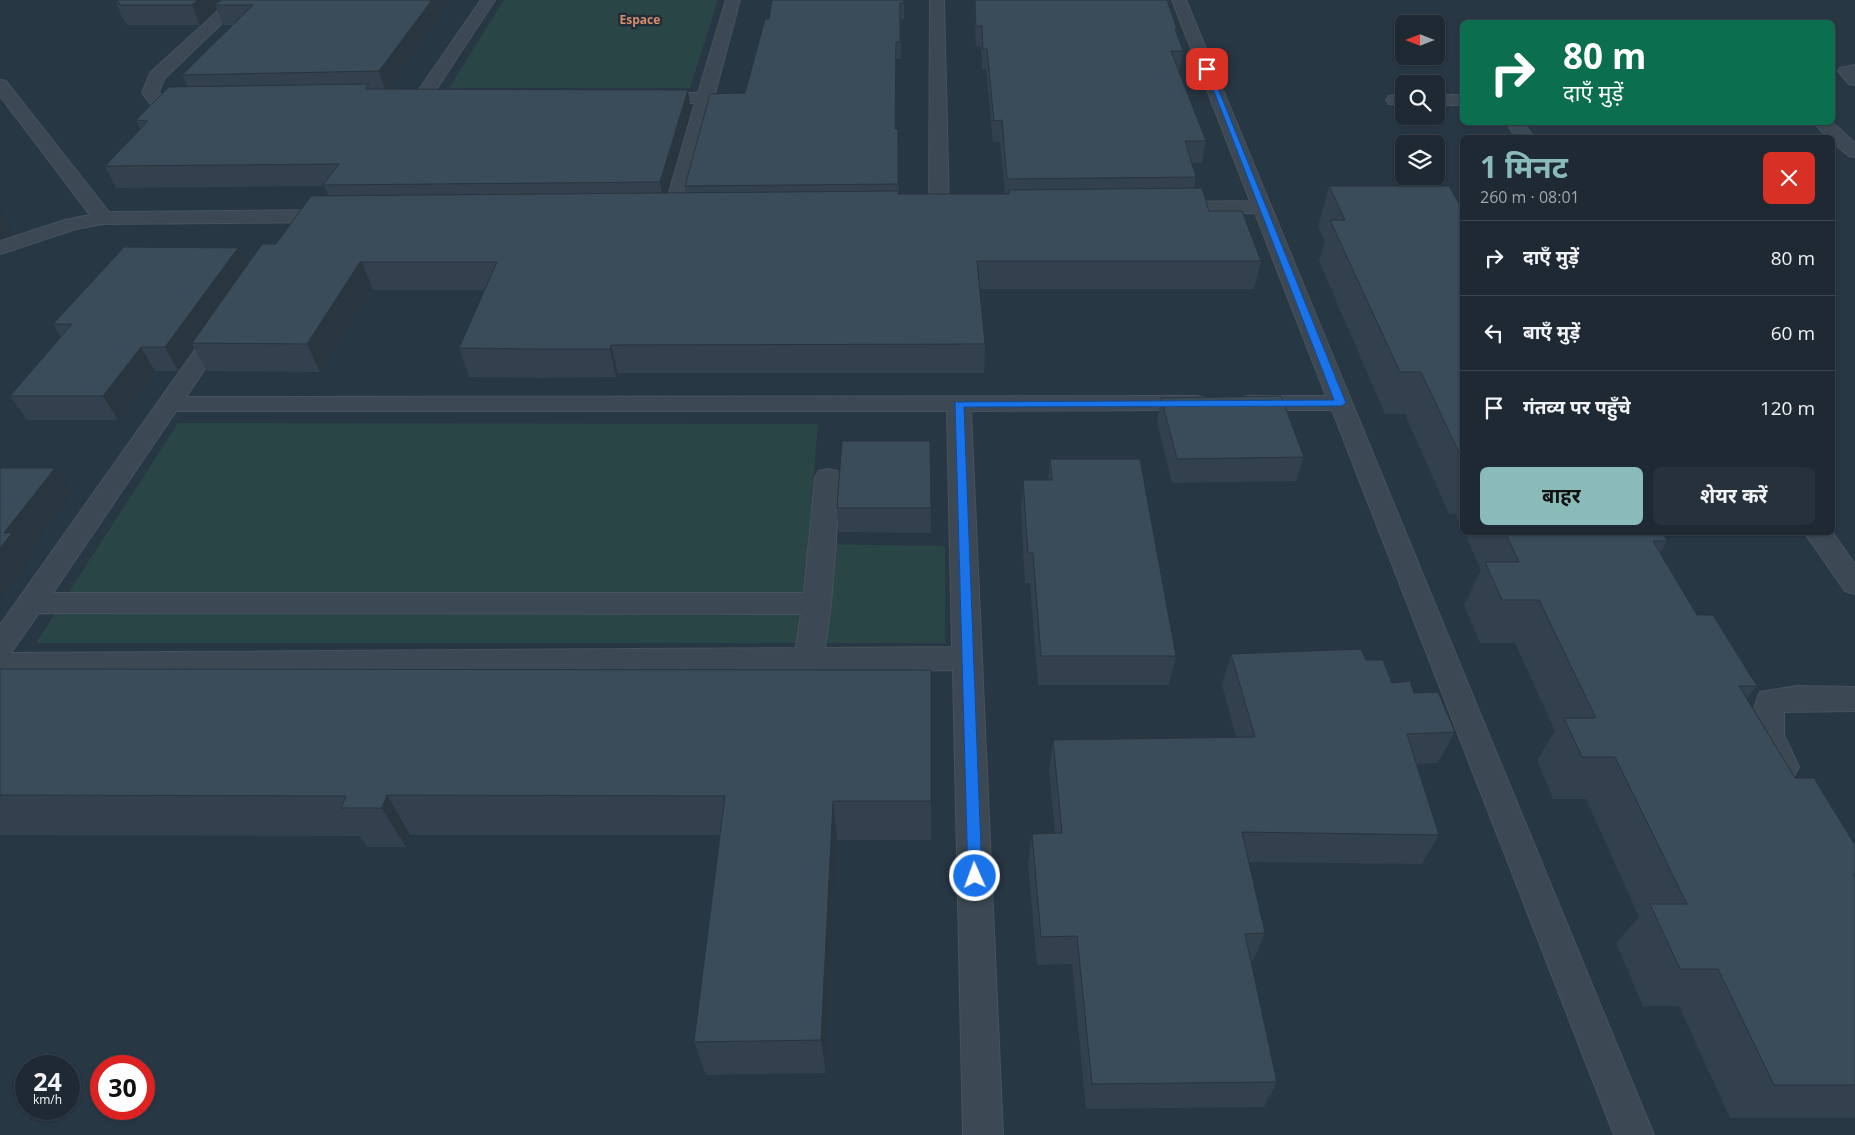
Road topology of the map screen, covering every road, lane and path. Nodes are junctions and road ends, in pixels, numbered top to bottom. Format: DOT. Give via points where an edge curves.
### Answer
graph roads {
  1 [pos="239,0"];
  2 [pos="488,0"];
  3 [pos="733,0"];
  4 [pos="937,0"];
  5 [pos="1179,0"];
  6 [pos="0,85"];
  7 [pos="422,98"];
  8 [pos="442,98"];
  9 [pos="637,98"];
  10 [pos="705,98"];
  11 [pos="402,99"];
  12 [pos="1445,100"];
  13 [pos="1460,100"];
  14 [pos="208,102"];
  15 [pos="1825,125"];
  16 [pos="1855,152"];
  17 [pos="1262,207"];
  18 [pos="1155,208"];
  19 [pos="919,211"];
  20 [pos="939,211"];
  21 [pos="958,211"];
  22 [pos="653,213"];
  23 [pos="673,213"];
  24 [pos="693,213"];
  25 [pos="300,216"];
  26 [pos="349,216"];
  27 [pos="103,218"];
  28 [pos="283,240"];
  29 [pos="0,248"];
  30 [pos="237,306"];
  31 [pos="1341,403"];
  32 [pos="169,404"];
  33 [pos="959,404"];
  34 [pos="828,477"];
  35 [pos="1819,535"];
  36 [pos="1855,584"];
  37 [pos="31,603"];
  38 [pos="817,604"];
  39 [pos="0,647"];
  40 [pos="809,657"];
  41 [pos="967,658"];
  42 [pos="0,665"];
  43 [pos="1855,699"];
  44 [pos="1799,794"];
  45 [pos="984,1135"];
  46 [pos="1634,1135"];
  1 -- 14 [label="street" via="156,76 150,93 159,102"];
  2 -- 7 [label="street"];
  3 -- 10 [label="street"];
  4 -- 20 [label="street"];
  5 -- 17 [label="street"];
  6 -- 27 [label="street"];
  7 -- 8 [label="street"];
  7 -- 11 [label="street"];
  9 -- 10 [label="street"];
  10 -- 23 [label="street"];
  12 -- 13 [label="street"];
  15 -- 16 [label="street"];
  17 -- 18 [label="street"];
  17 -- 31 [label="street"];
  19 -- 20 [label="street"];
  20 -- 21 [label="street"];
  22 -- 23 [label="street"];
  23 -- 24 [label="street"];
  25 -- 26 [label="street"];
  25 -- 27 [label="street"];
  25 -- 28 [label="street"];
  27 -- 29 [label="street" via="72,224"];
  30 -- 32 [label="street"];
  31 -- 33 [label="street"];
  31 -- 46 [label="street"];
  32 -- 33 [label="street"];
  32 -- 37 [label="street"];
  33 -- 41 [label="street"];
  34 -- 38 [label="street"];
  35 -- 36 [label="street"];
  37 -- 38 [label="street"];
  37 -- 39 [label="street"];
  38 -- 40 [label="street"];
  40 -- 41 [label="street"];
  40 -- 42 [label="street"];
  41 -- 45 [label="street"];
  43 -- 44 [label="street" via="1772,701 1766,729 1774,753"];
}
